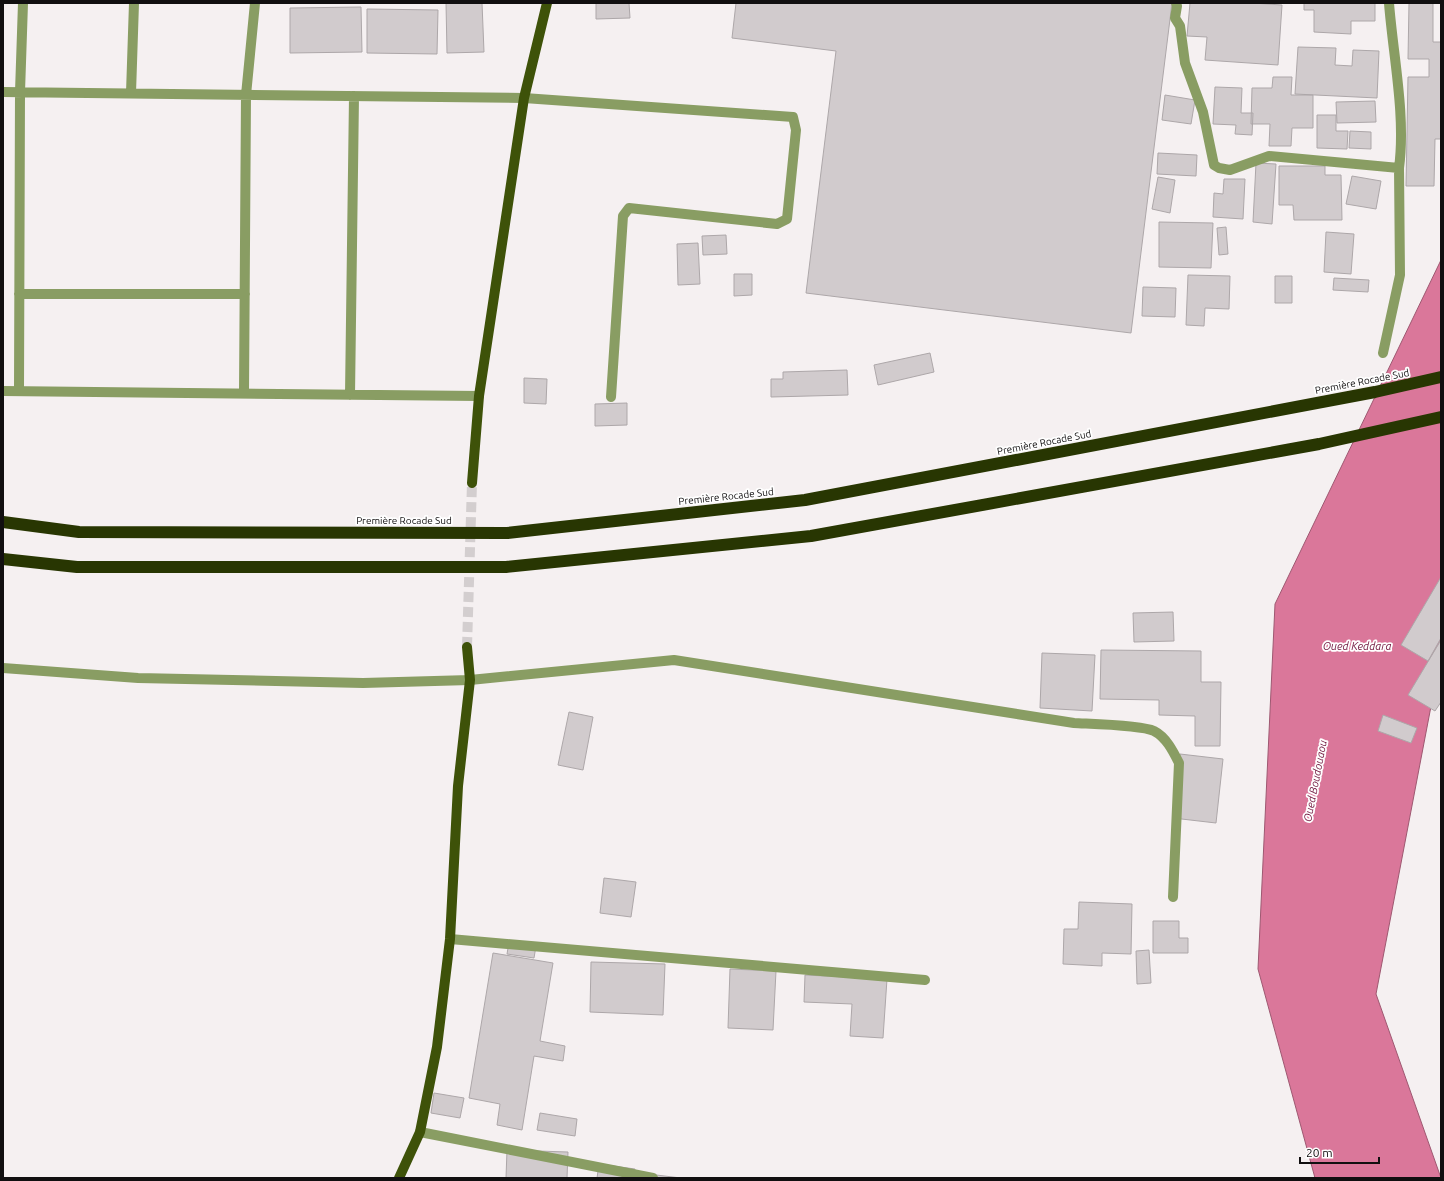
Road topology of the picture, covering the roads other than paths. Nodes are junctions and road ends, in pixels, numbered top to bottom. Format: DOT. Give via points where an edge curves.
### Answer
graph roads {
  1 [pos="23,3"];
  2 [pos="134,3"];
  3 [pos="254,3"];
  4 [pos="546,3"];
  5 [pos="1176,3"];
  6 [pos="1389,3"];
  7 [pos="3,92"];
  8 [pos="20,92"];
  9 [pos="131,93"];
  10 [pos="246,94"];
  11 [pos="354,96"];
  12 [pos="524,98"];
  13 [pos="1399,168"];
  14 [pos="19,294"];
  15 [pos="245,294"];
  16 [pos="1383,353"];
  17 [pos="1441,377"];
  18 [pos="3,391"];
  19 [pos="19,391"];
  20 [pos="244,393"];
  21 [pos="350,395"];
  22 [pos="479,396"];
  23 [pos="611,396"];
  24 [pos="1441,417"];
  25 [pos="472,483"];
  26 [pos="3,522"];
  27 [pos="3,559"];
  28 [pos="467,647"];
  29 [pos="3,668"];
  30 [pos="470,680"];
  31 [pos="1173,897"];
  32 [pos="450,939"];
  33 [pos="925,980"];
  34 [pos="420,1132"];
  35 [pos="399,1178"];
  36 [pos="653,1178"];
  1 -- 8 [label="street"];
  2 -- 9 [label="street"];
  3 -- 10 [label="street"];
  4 -- 12 [label="main road"];
  5 -- 13 [label="street" via="1178,6 1175,18 1180,26 1185,63 1201,106 1214,164 1219,168 1230,170 1269,156"];
  6 -- 13 [label="street" via="1400,121"];
  7 -- 8 [label="street"];
  8 -- 9 [label="street"];
  8 -- 14 [label="street"];
  9 -- 10 [label="street"];
  10 -- 11 [label="street"];
  10 -- 15 [label="street"];
  11 -- 12 [label="street"];
  11 -- 21 [label="street"];
  12 -- 22 [label="main road"];
  12 -- 23 [label="street" via="793,116 796,130 787,219 777,224 629,208 623,216"];
  13 -- 16 [label="street" via="1400,276"];
  14 -- 15 [label="street"];
  14 -- 19 [label="street"];
  15 -- 20 [label="street"];
  17 -- 26 [label="highway, Première Rocade Sud" via="805,500 507,533 79,532"];
  18 -- 19 [label="street"];
  19 -- 20 [label="street"];
  20 -- 21 [label="street"];
  21 -- 22 [label="street"];
  22 -- 25 [label="main road"];
  24 -- 27 [label="highway" via="1318,444 811,536 506,567 77,567"];
  28 -- 30 [label="main road"];
  29 -- 30 [label="street" via="169,679 363,683"];
  30 -- 31 [label="street" via="674,660 1074,723 1154,731 1169,744 1179,763"];
  30 -- 32 [label="main road" via="458,786"];
  32 -- 33 [label="street"];
  32 -- 34 [label="main road" via="437,1047"];
  34 -- 35 [label="main road"];
  34 -- 36 [label="street"];
}
